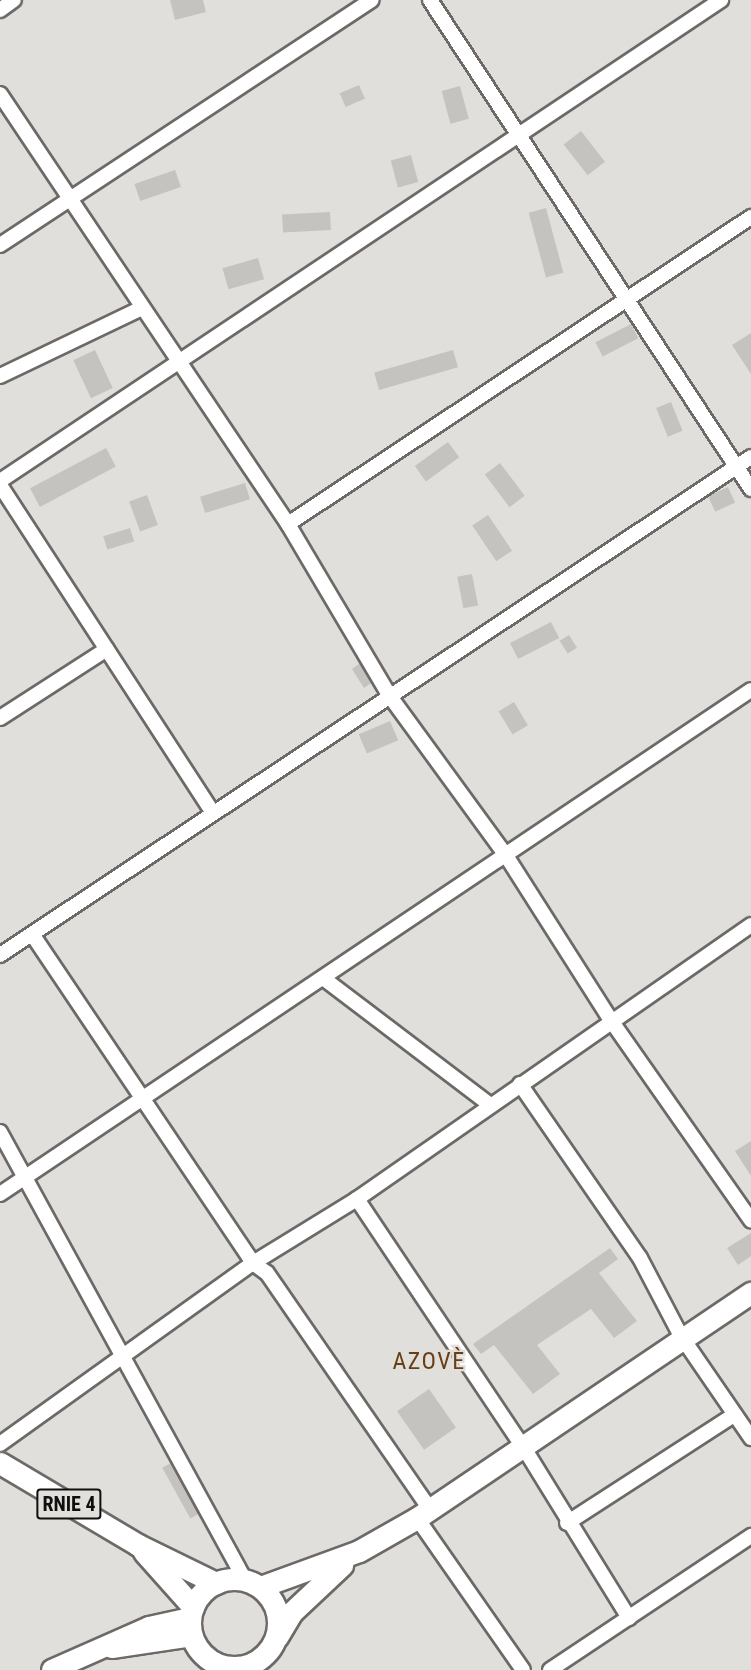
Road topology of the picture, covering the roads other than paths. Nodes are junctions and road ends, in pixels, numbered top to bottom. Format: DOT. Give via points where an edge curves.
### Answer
graph roads {
  1 [pos="14,0"];
  2 [pos="371,0"];
  3 [pos="430,0"];
  4 [pos="721,0"];
  5 [pos="0,10"];
  6 [pos="0,94"];
  7 [pos="520,132"];
  8 [pos="71,201"];
  9 [pos="751,217"];
  10 [pos="0,245"];
  11 [pos="628,300"];
  12 [pos="142,308"];
  13 [pos="176,362"];
  14 [pos="0,376"];
  15 [pos="751,457"];
  16 [pos="736,467"];
  17 [pos="0,483"];
  18 [pos="751,489"];
  19 [pos="288,524"];
  20 [pos="107,649"];
  21 [pos="751,690"];
  22 [pos="389,695"];
  23 [pos="0,718"];
  24 [pos="213,813"];
  25 [pos="505,854"];
  26 [pos="751,925"];
  27 [pos="32,934"];
  28 [pos="0,955"];
  29 [pos="323,978"];
  30 [pos="610,1019"];
  31 [pos="520,1084"];
  32 [pos="143,1102"];
  33 [pos="489,1104"];
  34 [pos="0,1132"];
  35 [pos="27,1177"];
  36 [pos="0,1194"];
  37 [pos="357,1199"];
  38 [pos="751,1220"];
  39 [pos="252,1263"];
  40 [pos="751,1293"];
  41 [pos="681,1336"];
  42 [pos="125,1354"];
  43 [pos="734,1415"];
  44 [pos="751,1438"];
  45 [pos="0,1444"];
  46 [pos="524,1448"];
  47 [pos="0,1463"];
  48 [pos="424,1513"];
  49 [pos="567,1523"];
  50 [pos="751,1536"];
  51 [pos="138,1545"];
  52 [pos="359,1551"];
  53 [pos="216,1583"];
  54 [pos="253,1583"];
  55 [pos="629,1618"];
  56 [pos="192,1620"];
  57 [pos="266,1654"];
  58 [pos="209,1665"];
  59 [pos="52,1670"];
  60 [pos="523,1670"];
  61 [pos="550,1670"];
  1 -- 5 [label="street"];
  2 -- 8 [label="street"];
  3 -- 7 [label="street"];
  4 -- 7 [label="street"];
  6 -- 8 [label="street"];
  7 -- 11 [label="street"];
  7 -- 13 [label="street"];
  8 -- 10 [label="street"];
  8 -- 12 [label="street"];
  9 -- 11 [label="street"];
  11 -- 16 [label="street"];
  11 -- 19 [label="street"];
  12 -- 13 [label="street"];
  12 -- 14 [label="street"];
  13 -- 17 [label="street"];
  13 -- 19 [label="street"];
  15 -- 16 [label="street"];
  16 -- 18 [label="street"];
  16 -- 22 [label="street"];
  17 -- 20 [label="street"];
  19 -- 22 [label="street"];
  20 -- 23 [label="street"];
  20 -- 24 [label="street"];
  21 -- 25 [label="street"];
  22 -- 24 [label="street"];
  22 -- 25 [label="street"];
  24 -- 27 [label="street"];
  25 -- 29 [label="street"];
  25 -- 30 [label="street"];
  26 -- 30 [label="street"];
  27 -- 28 [label="street"];
  27 -- 32 [label="street"];
  29 -- 32 [label="street"];
  29 -- 33 [label="street"];
  30 -- 31 [label="street"];
  30 -- 38 [label="street"];
  31 -- 33 [label="street"];
  31 -- 41 [label="street" via="640,1258"];
  32 -- 35 [label="street"];
  32 -- 39 [label="street"];
  33 -- 37 [label="street"];
  34 -- 35 [label="street"];
  35 -- 36 [label="street"];
  35 -- 42 [label="street"];
  37 -- 39 [label="street"];
  37 -- 46 [label="street"];
  39 -- 42 [label="street"];
  39 -- 48 [label="street" via="267,1272"];
  40 -- 41 [label="main road"];
  41 -- 43 [label="street"];
  41 -- 46 [label="main road"];
  42 -- 45 [label="street"];
  42 -- 54 [label="street"];
  43 -- 44 [label="street"];
  43 -- 49 [label="street"];
  46 -- 48 [label="main road"];
  46 -- 49 [label="street"];
  47 -- 51 [label="main road, RNIE 4"];
  48 -- 52 [label="main road"];
  48 -- 60 [label="street"];
  49 -- 55 [label="street"];
  50 -- 55 [label="street"];
  51 -- 53 [label="main road, RNIE 4"];
  51 -- 56 [label="main road, RNIE 4"];
  52 -- 54 [label="main road"];
  52 -- 57 [label="main road" via="292,1612"];
  53 -- 54 [label="main road"];
  53 -- 56 [label="main road"];
  54 -- 57 [label="main road" via="277,1610"];
  55 -- 61 [label="street"];
  56 -- 58 [label="main road"];
  56 -- 59 [label="street" via="94,1649"];
  57 -- 58 [label="main road" via="239,1667"];
}
